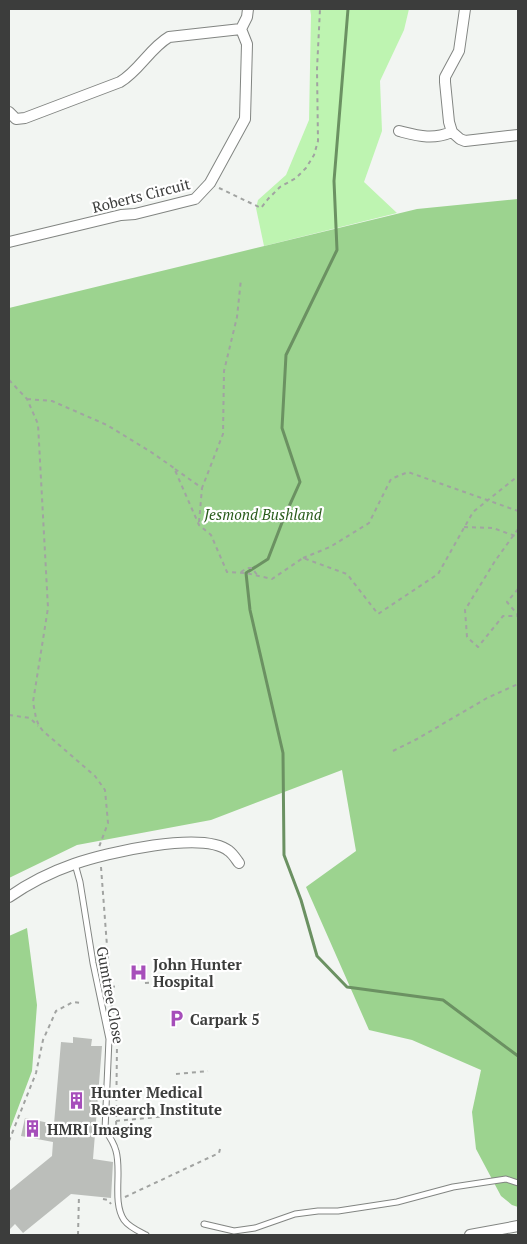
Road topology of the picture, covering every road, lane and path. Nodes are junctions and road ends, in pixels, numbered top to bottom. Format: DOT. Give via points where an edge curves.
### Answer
graph roads {
  1 [pos="248,9"];
  2 [pos="320,9"];
  3 [pos="465,9"];
  4 [pos="240,29"];
  5 [pos="9,112"];
  6 [pos="399,131"];
  7 [pos="452,132"];
  8 [pos="518,135"];
  9 [pos="210,184"];
  10 [pos="9,242"];
  11 [pos="241,279"];
  12 [pos="9,380"];
  13 [pos="26,399"];
  14 [pos="174,468"];
  15 [pos="518,476"];
  16 [pos="202,488"];
  17 [pos="487,501"];
  18 [pos="518,512"];
  19 [pos="198,525"];
  20 [pos="464,527"];
  21 [pos="518,529"];
  22 [pos="513,535"];
  23 [pos="518,537"];
  24 [pos="303,558"];
  25 [pos="240,573"];
  26 [pos="258,576"];
  27 [pos="518,589"];
  28 [pos="518,615"];
  29 [pos="518,684"];
  30 [pos="9,715"];
  31 [pos="39,726"];
  32 [pos="394,751"];
  33 [pos="100,856"];
  34 [pos="239,863"];
  35 [pos="75,864"];
  36 [pos="9,896"];
  37 [pos="160,982"];
  38 [pos="144,983"];
  39 [pos="119,986"];
  40 [pos="110,987"];
  41 [pos="81,1003"];
  42 [pos="113,1029"];
  43 [pos="114,1038"];
  44 [pos="208,1071"];
  45 [pos="176,1074"];
  46 [pos="113,1083"];
  47 [pos="188,1114"];
  48 [pos="116,1121"];
  49 [pos="9,1141"];
  50 [pos="221,1145"];
  51 [pos="518,1183"];
  52 [pos="79,1195"];
  53 [pos="119,1200"];
  54 [pos="204,1224"];
  55 [pos="518,1226"];
  56 [pos="78,1235"];
  57 [pos="146,1235"];
  58 [pos="470,1235"];
  1 -- 4 [label="street"];
  2 -- 9 [label="path" via="318,141 306,168 268,198 261,208"];
  3 -- 7 [label="street" via="459,51 445,77"];
  4 -- 5 [label="street" via="169,37 120,82 25,118 16,118"];
  4 -- 9 [label="street, Roberts Circuit" via="247,44 245,119"];
  6 -- 7 [label="street" via="429,137"];
  7 -- 8 [label="street" via="465,141"];
  9 -- 10 [label="street, Roberts Circuit" via="200,196 190,201"];
  11 -- 16 [label="path" via="237,317 224,371 223,434"];
  12 -- 13 [label="path"];
  13 -- 14 [label="path" via="52,401 107,425"];
  13 -- 31 [label="path" via="38,424 48,608 33,702"];
  14 -- 16 [label="path"];
  14 -- 19 [label="path"];
  15 -- 17 [label="path"];
  16 -- 19 [label="path"];
  17 -- 18 [label="path"];
  17 -- 20 [label="path" via="473,512"];
  17 -- 24 [label="path" via="408,472 391,479 369,524 330,547"];
  19 -- 25 [label="path" via="211,535 227,572"];
  20 -- 22 [label="path" via="493,528"];
  20 -- 24 [label="path" via="438,574 378,614 347,574"];
  21 -- 22 [label="path"];
  22 -- 23 [label="path"];
  22 -- 28 [label="path" via="465,610 467,637 478,647 503,616"];
  24 -- 26 [label="path" via="272,579"];
  25 -- 26 [label="path"];
  25 -- 26 [label="path" via="252,568"];
  27 -- 28 [label="path" via="506,602"];
  29 -- 32 [label="path" via="486,698"];
  30 -- 31 [label="path" via="30,718"];
  31 -- 33 [label="path" via="95,776 105,790 108,823 98,848"];
  33 -- 34 [label="street" via="177,842 212,844 228,850"];
  33 -- 35 [label="street"];
  33 -- 42 [label="path"];
  35 -- 36 [label="street"];
  35 -- 53 [label="lane, Gumtree Close" via="109,1039 105,1130 117,1152"];
  37 -- 38 [label="path"];
  39 -- 40 [label="path"];
  41 -- 49 [label="path" via="73,1002 56,1011"];
  43 -- 46 [label="path"];
  44 -- 45 [label="path"];
  47 -- 48 [label="path"];
  50 -- 53 [label="path" via="219,1153"];
  51 -- 54 [label="lane" via="506,1179 453,1187 397,1202 295,1214 255,1228 234,1231"];
  52 -- 56 [label="path"];
  53 -- 57 [label="lane, Gumtree Close" via="120,1213 125,1221"];
  55 -- 58 [label="street"];
}
